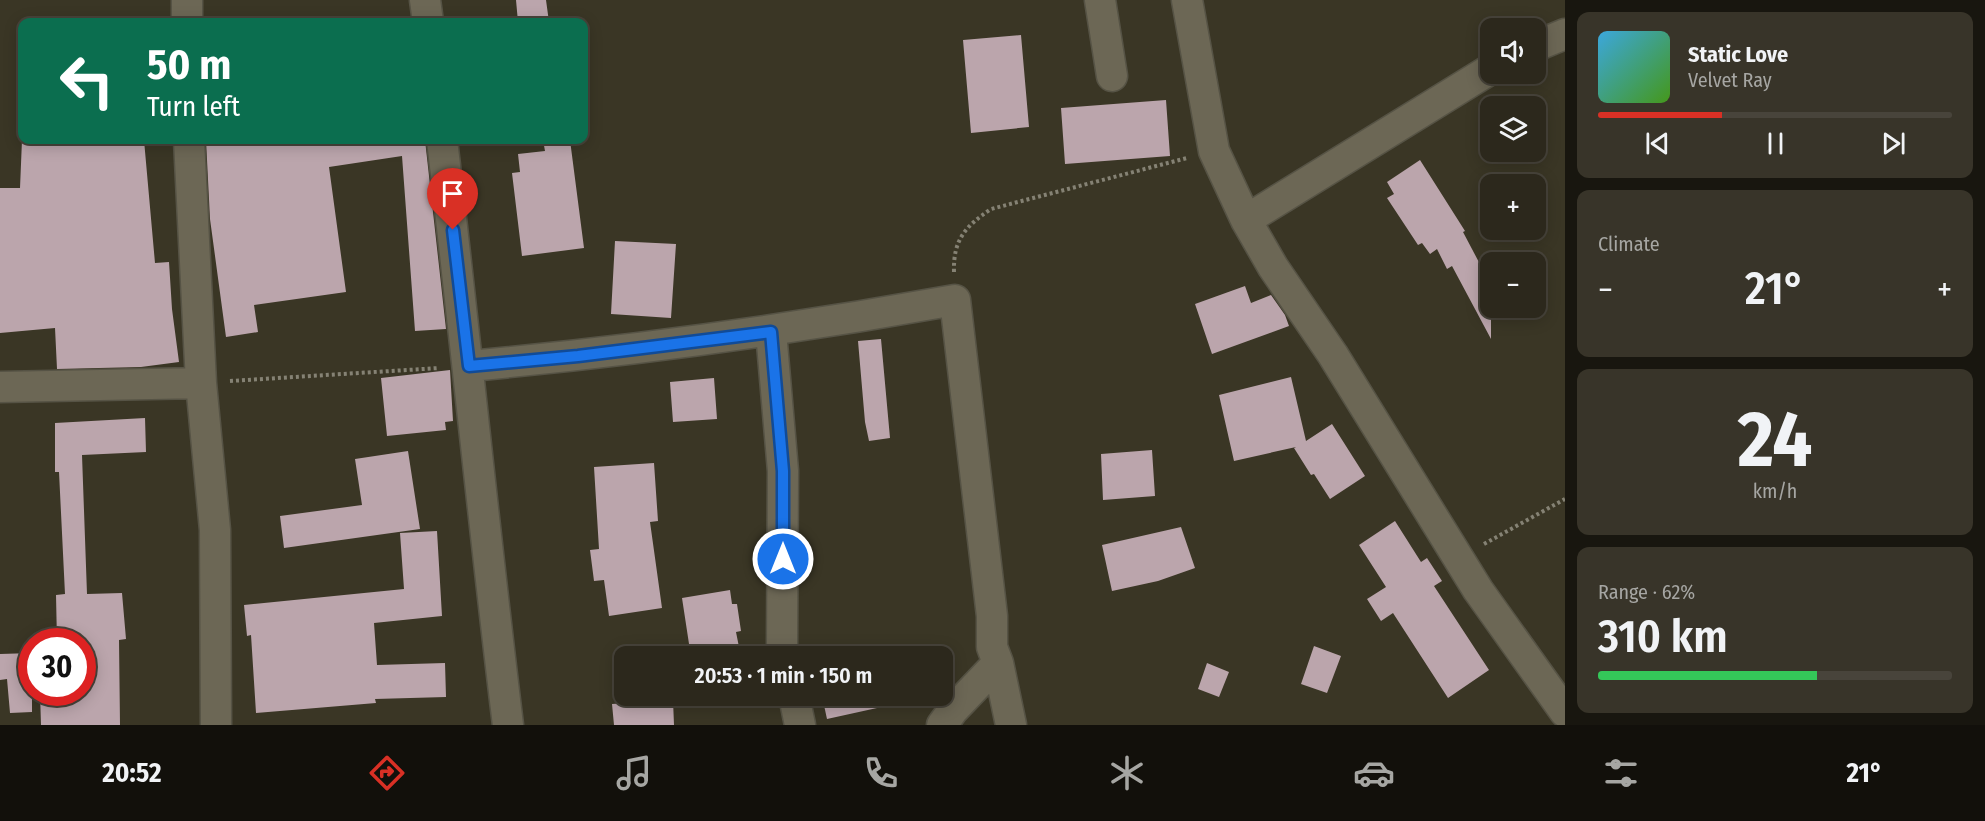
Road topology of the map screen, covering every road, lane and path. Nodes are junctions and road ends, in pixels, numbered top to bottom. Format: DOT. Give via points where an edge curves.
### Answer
graph roads {
  1 [pos="187,0"];
  2 [pos="425,0"];
  3 [pos="1100,0"];
  4 [pos="1187,0"];
  5 [pos="187,18"];
  6 [pos="427,18"];
  7 [pos="1565,34"];
  8 [pos="1546,42"];
  9 [pos="1112,76"];
  10 [pos="1480,76"];
  11 [pos="189,144"];
  12 [pos="442,144"];
  13 [pos="1214,151"];
  14 [pos="1246,220"];
  15 [pos="955,300"];
  16 [pos="771,332"];
  17 [pos="469,366"];
  18 [pos="201,383"];
  19 [pos="0,387"];
  20 [pos="1565,499"];
  21 [pos="1459,558"];
  22 [pos="783,646"];
  23 [pos="998,663"];
  24 [pos="796,706"];
  25 [pos="1565,712"];
  26 [pos="216,725"];
  27 [pos="508,725"];
  28 [pos="800,725"];
  29 [pos="942,725"];
  30 [pos="1011,725"];
  1 -- 5 [label="street"];
  2 -- 6 [label="street"];
  3 -- 9 [label="street"];
  4 -- 13 [label="street"];
  7 -- 8 [label="street"];
  10 -- 14 [label="street"];
  11 -- 18 [label="street"];
  12 -- 17 [label="street"];
  13 -- 14 [label="street"];
  13 -- 15 [label="path" via="991,209 969,224 956,246"];
  14 -- 21 [label="street"];
  15 -- 16 [label="street"];
  15 -- 23 [label="street" via="992,647"];
  16 -- 17 [label="street"];
  16 -- 22 [label="street" via="783,471"];
  17 -- 18 [label="path"];
  17 -- 27 [label="street"];
  18 -- 19 [label="street"];
  18 -- 26 [label="street" via="215,530"];
  20 -- 21 [label="path"];
  21 -- 25 [label="street"];
  23 -- 29 [label="street"];
  23 -- 30 [label="street"];
  24 -- 28 [label="street"];
}
